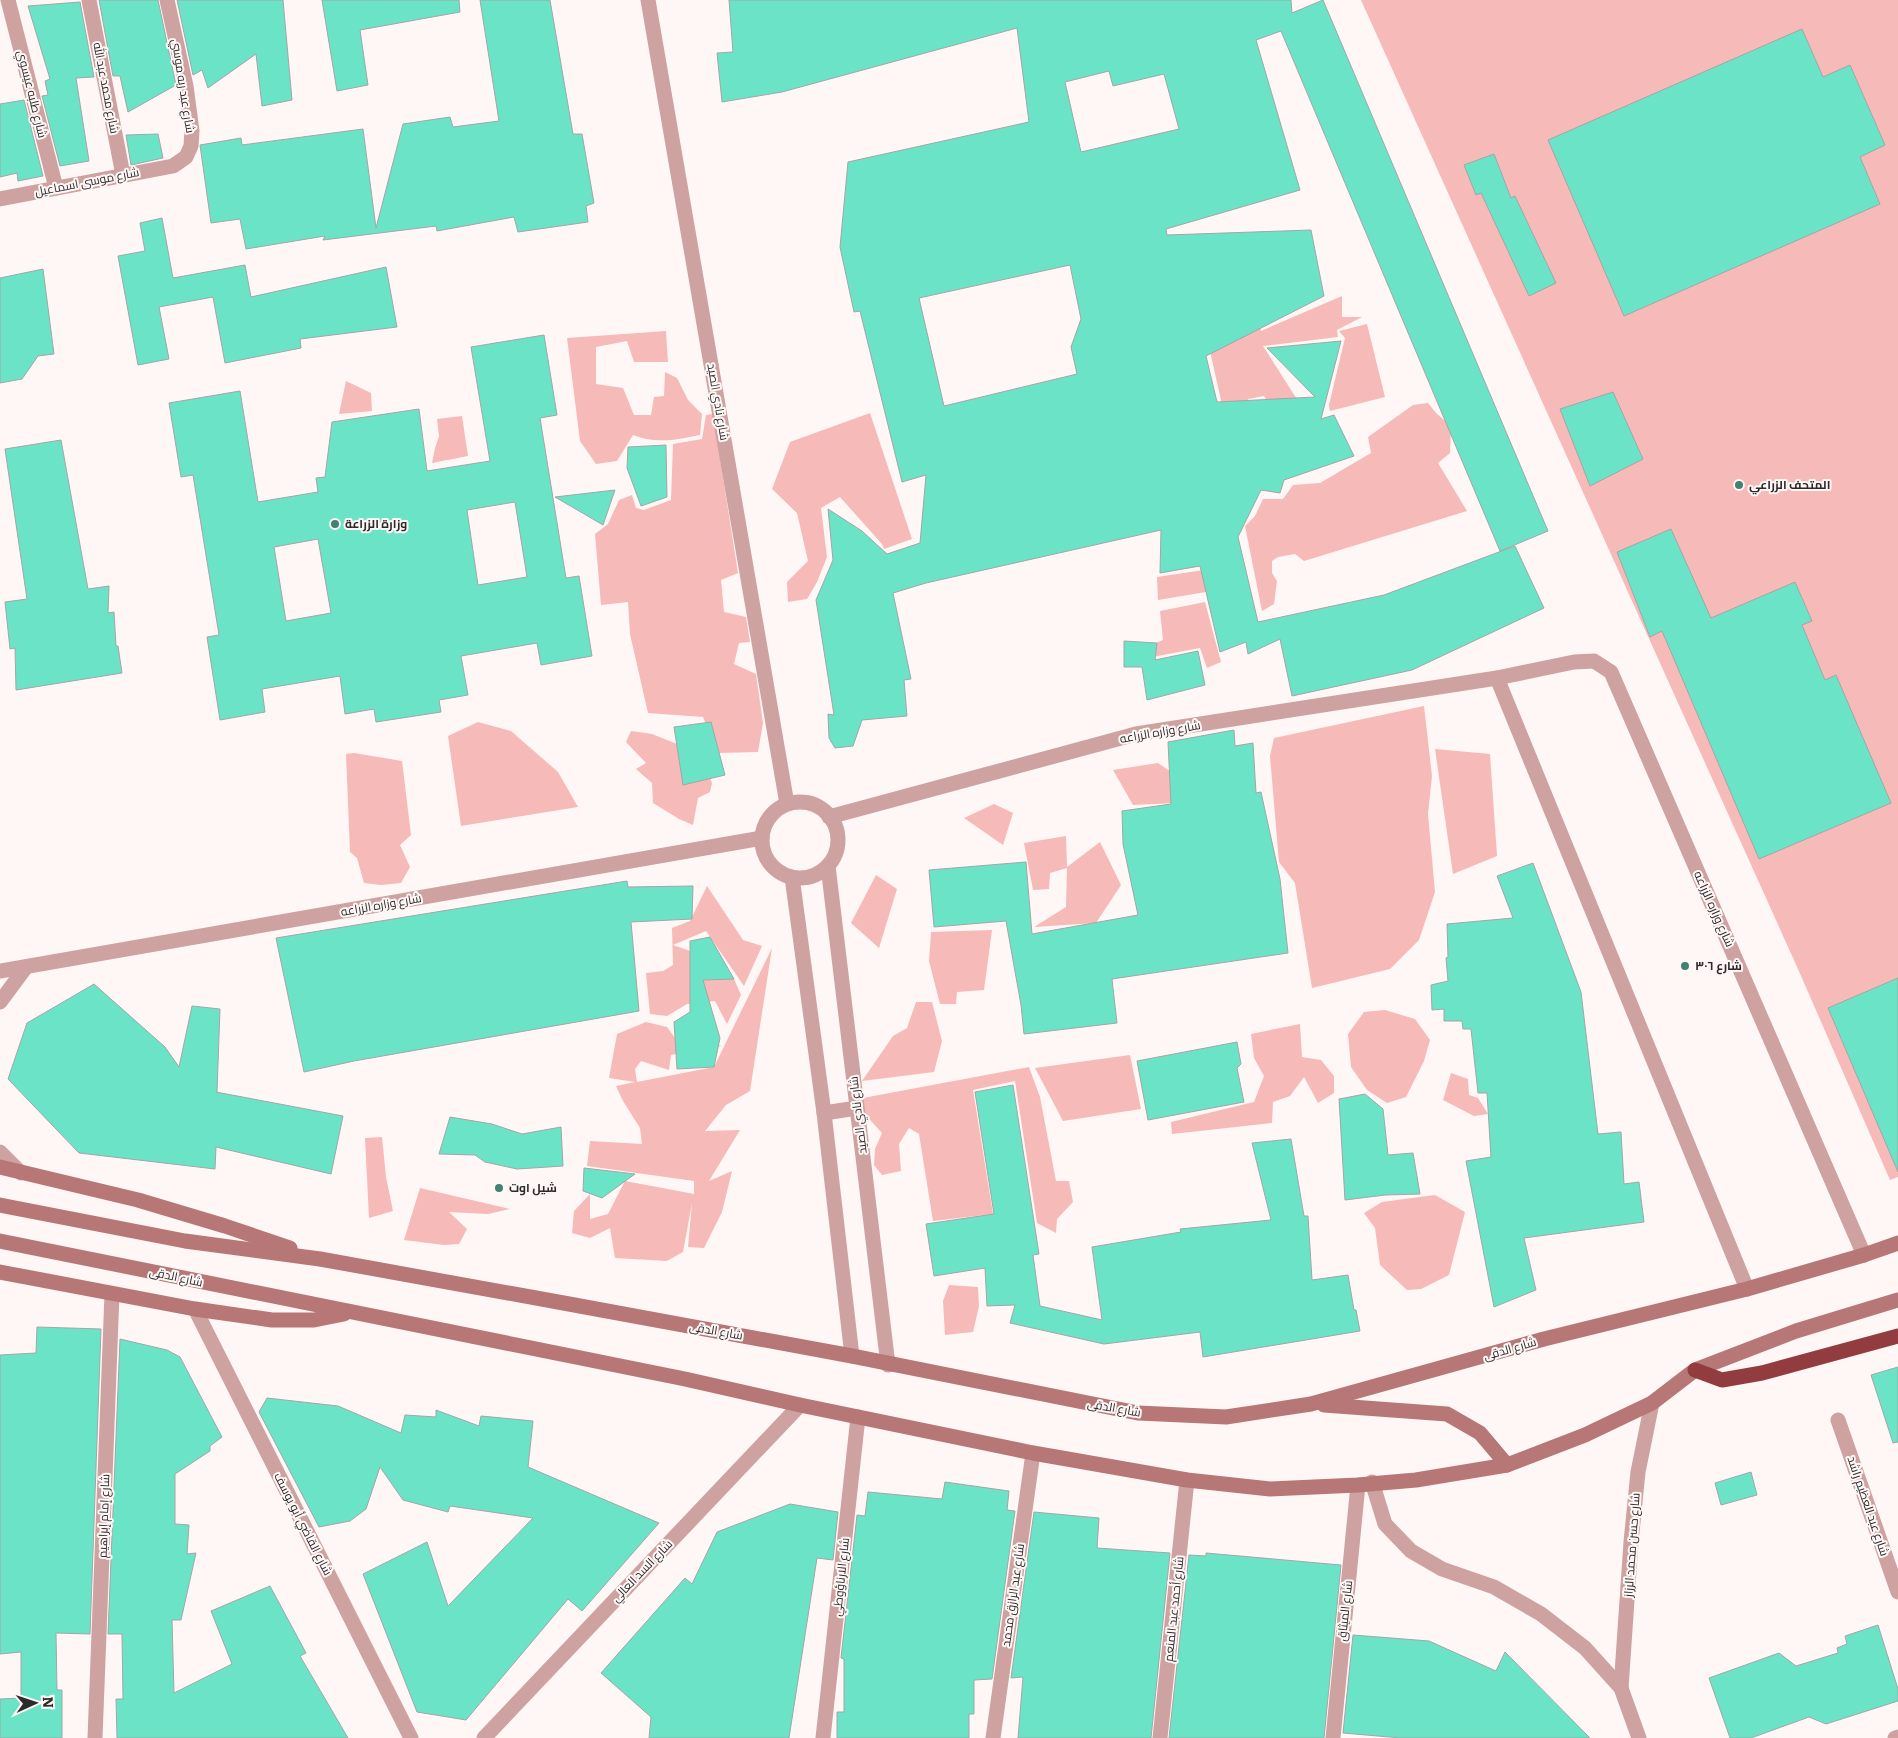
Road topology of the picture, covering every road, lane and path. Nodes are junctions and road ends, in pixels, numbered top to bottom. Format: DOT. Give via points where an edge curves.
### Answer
graph roads {
  1 [pos="8,0"];
  2 [pos="89,0"];
  3 [pos="166,0"];
  4 [pos="648,0"];
  5 [pos="173,166"];
  6 [pos="123,175"];
  7 [pos="56,188"];
  8 [pos="0,199"];
  9 [pos="1497,678"];
  10 [pos="787,804"];
  11 [pos="829,817"];
  12 [pos="762,838"];
  13 [pos="828,866"];
  14 [pos="792,877"];
  15 [pos="26,967"];
  16 [pos="0,971"];
  17 [pos="0,1002"];
  18 [pos="857,1108"];
  19 [pos="824,1113"];
  20 [pos="0,1152"];
  21 [pos="0,1167"];
  22 [pos="21,1173"];
  23 [pos="0,1205"];
  24 [pos="0,1241"];
  25 [pos="1898,1243"];
  26 [pos="1864,1255"];
  27 [pos="320,1259"];
  28 [pos="0,1272"];
  29 [pos="1747,1290"];
  30 [pos="112,1294"];
  31 [pos="1898,1300"];
  32 [pos="195,1309"];
  33 [pos="351,1313"];
  34 [pos="1898,1336"];
  35 [pos="852,1356"];
  36 [pos="888,1365"];
  37 [pos="1695,1370"];
  38 [pos="1652,1403"];
  39 [pos="1311,1404"];
  40 [pos="800,1405"];
  41 [pos="858,1417"];
  42 [pos="1838,1420"];
  43 [pos="1033,1453"];
  44 [pos="1507,1465"];
  45 [pos="1187,1480"];
  46 [pos="1365,1484"];
  47 [pos="1898,1592"];
  48 [pos="1621,1688"];
  49 [pos="95,1738"];
  50 [pos="411,1738"];
  51 [pos="484,1738"];
  52 [pos="823,1738"];
  53 [pos="994,1738"];
  54 [pos="1160,1738"];
  55 [pos="1333,1738"];
  56 [pos="1639,1738"];
  1 -- 7 [label="street, شارع طلبه عيسوي"];
  2 -- 6 [label="street, شارع محمد عبد الله"];
  3 -- 5 [label="street, شارع عبد ربه موسي" via="186,86 192,131 186,157"];
  4 -- 10 [label="street, شارع نادي الصيد"];
  5 -- 6 [label="street, شارع موسى اسماعيل"];
  6 -- 7 [label="street, شارع موسى اسماعيل"];
  7 -- 8 [label="street, شارع موسى اسماعيل"];
  9 -- 11 [label="street, شارع وزاره الزراعه" via="1136,734"];
  9 -- 26 [label="street, شارع وزاره الزراعه" via="1574,662 1594,661 1611,672"];
  9 -- 29 [label="street"];
  10 -- 11 [label="street" via="810,804 821,808"];
  10 -- 12 [label="street" via="772,814"];
  11 -- 13 [label="street" via="835,826 837,842"];
  12 -- 14 [label="street" via="763,849 774,867"];
  12 -- 15 [label="street, شارع وزاره الزراعه"];
  13 -- 14 [label="street" via="805,878"];
  13 -- 18 [label="street, شارع نادي الصيد"];
  14 -- 19 [label="street"];
  15 -- 16 [label="street, شارع وزاره الزراعه"];
  15 -- 17 [label="street"];
  18 -- 19 [label="street"];
  18 -- 36 [label="street, شارع نادي الصيد"];
  19 -- 35 [label="street"];
  20 -- 22 [label="street"];
  21 -- 22 [label="main road, شارع الدقى"];
  22 -- 27 [label="main road, شارع الدقى" via="138,1200"];
  23 -- 27 [label="main road, شارع الدقى" via="185,1241"];
  24 -- 33 [label="main road, شارع الدقى"];
  25 -- 26 [label="main road, شارع الدقى"];
  26 -- 29 [label="main road, شارع الدقى"];
  27 -- 35 [label="main road, شارع الدقى"];
  28 -- 30 [label="main road, شارع الدقى"];
  29 -- 39 [label="main road, شارع الدقى" via="1544,1339"];
  30 -- 32 [label="main road, شارع الدقى"];
  30 -- 49 [label="street, شارع إمام إبراهيم"];
  31 -- 37 [label="main road, شارع الدقى" via="1796,1331"];
  32 -- 33 [label="main road, شارع الدقى" via="272,1320 314,1320"];
  32 -- 50 [label="street, شارع القاضي أبو يوسف"];
  33 -- 40 [label="main road, شارع الدقى"];
  34 -- 37 [label="highway" via="1762,1373 1722,1380"];
  35 -- 36 [label="main road, شارع الدقى"];
  36 -- 39 [label="main road, شارع الدقى" via="1138,1413 1226,1417"];
  37 -- 38 [label="main road, شارع الدقى"];
  38 -- 44 [label="main road, شارع الدقى" via="1585,1435"];
  38 -- 48 [label="street, شارع حسن محمد الرزاز" via="1638,1472"];
  39 -- 44 [label="main road" via="1447,1414 1480,1433"];
  40 -- 41 [label="main road, شارع الدقى"];
  40 -- 51 [label="street, شارع السد العالي"];
  41 -- 43 [label="main road, شارع الدقى"];
  41 -- 52 [label="street, شارع الارناؤوطي"];
  42 -- 47 [label="street, شارع عبد العظيم راشد"];
  43 -- 45 [label="main road, شارع الدقى"];
  43 -- 53 [label="street, شارع عبد الرازق محمد"];
  44 -- 46 [label="main road, شارع الدقى" via="1416,1480"];
  45 -- 46 [label="main road, شارع الدقى" via="1270,1489"];
  45 -- 54 [label="street, شارع أحمد عبد المنعم"];
  46 -- 48 [label="street, شارع حسن محمد الرزاز" via="1385,1524 1411,1551 1442,1569 1494,1588 1541,1614 1585,1648"];
  46 -- 55 [label="street, شارع الميثاق"];
  48 -- 56 [label="street, شارع حسن محمد الرزاز"];
}
